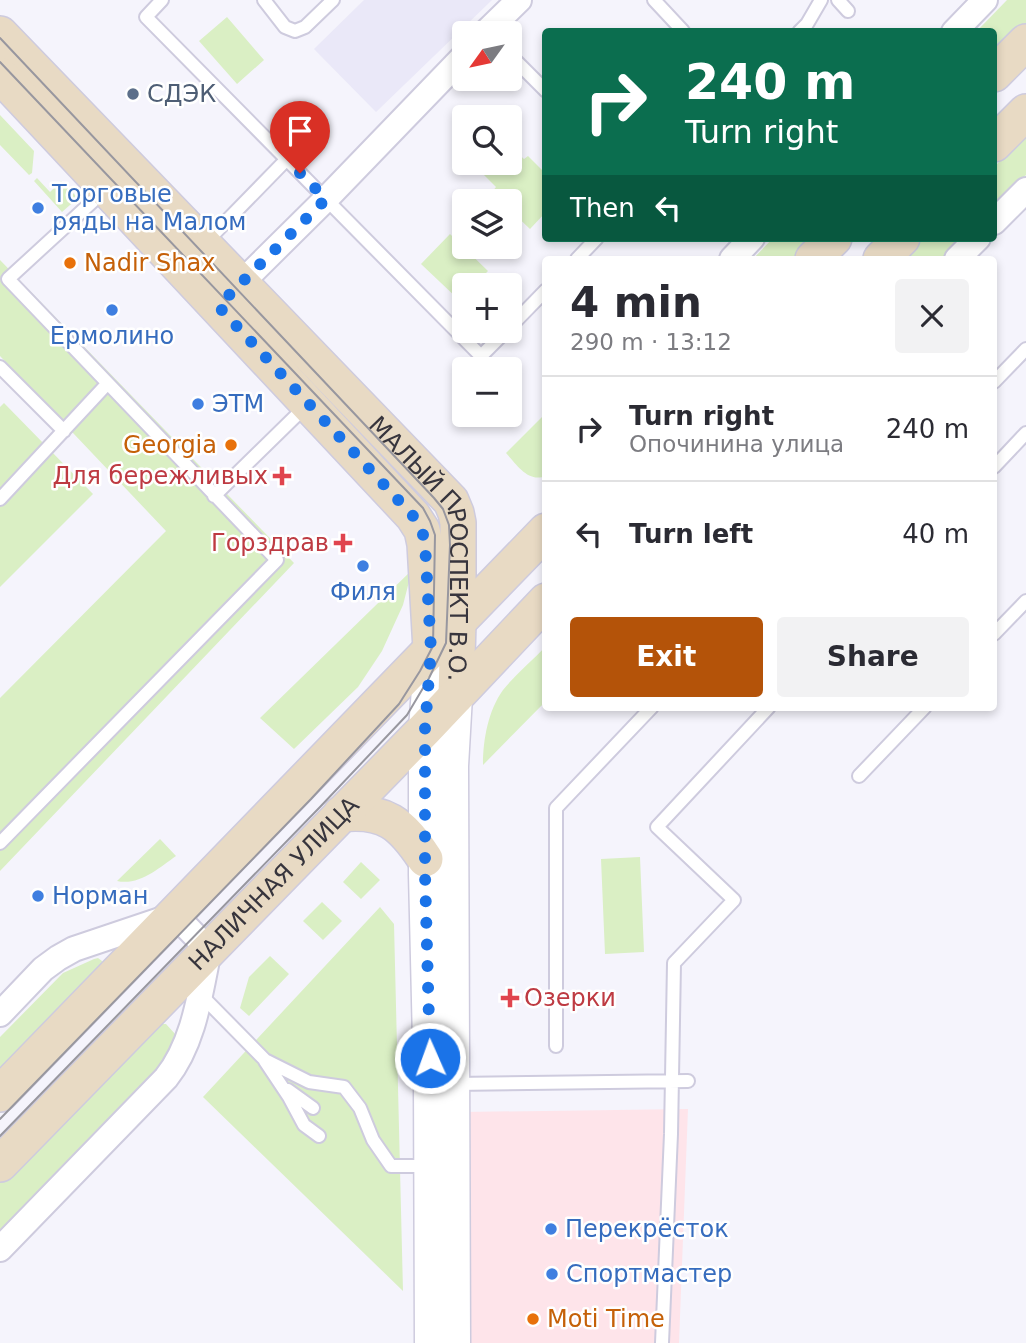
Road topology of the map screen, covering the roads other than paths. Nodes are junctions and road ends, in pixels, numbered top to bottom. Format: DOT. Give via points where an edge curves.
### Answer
graph roads {
  1 [pos="162,0"];
  2 [pos="264,0"];
  3 [pos="333,0"];
  4 [pos="519,0"];
  5 [pos="654,0"];
  6 [pos="821,0"];
  7 [pos="838,0"];
  8 [pos="985,0"];
  9 [pos="848,10"];
  10 [pos="499,21"];
  11 [pos="681,28"];
  12 [pos="803,28"];
  13 [pos="958,28"];
  14 [pos="0,34"];
  15 [pos="1026,41"];
  16 [pos="522,67"];
  17 [pos="452,68"];
  18 [pos="997,71"];
  19 [pos="0,75"];
  20 [pos="542,87"];
  21 [pos="1026,112"];
  22 [pos="997,141"];
  23 [pos="287,159"];
  24 [pos="117,179"];
  25 [pos="1026,190"];
  26 [pos="326,199"];
  27 [pos="997,219"];
  28 [pos="593,242"];
  29 [pos="748,242"];
  30 [pos="830,242"];
  31 [pos="898,242"];
  32 [pos="974,242"];
  33 [pos="580,256"];
  34 [pos="735,256"];
  35 [pos="816,256"];
  36 [pos="884,256"];
  37 [pos="960,256"];
  38 [pos="191,257"];
  39 [pos="4,275"];
  40 [pos="542,294"];
  41 [pos="229,295"];
  42 [pos="522,315"];
  43 [pos="452,327"];
  44 [pos="468,343"];
  45 [pos="494,343"];
  46 [pos="1026,349"];
  47 [pos="1015,360"];
  48 [pos="0,367"];
  49 [pos="1026,370"];
  50 [pos="997,379"];
  51 [pos="107,384"];
  52 [pos="308,404"];
  53 [pos="64,432"];
  54 [pos="1026,433"];
  55 [pos="997,464"];
  56 [pos="214,496"];
  57 [pos="0,499"];
  58 [pos="542,535"];
  59 [pos="1026,601"];
  60 [pos="542,605"];
  61 [pos="458,622"];
  62 [pos="997,631"];
  63 [pos="431,650"];
  64 [pos="456,696"];
  65 [pos="648,711"];
  66 [pos="765,711"];
  67 [pos="921,711"];
  68 [pos="425,729"];
  69 [pos="859,776"];
  70 [pos="341,814"];
  71 [pos="0,843"];
  72 [pos="425,859"];
  73 [pos="175,915"];
  74 [pos="209,950"];
  75 [pos="200,994"];
  76 [pos="0,1014"];
  77 [pos="556,1046"];
  78 [pos="265,1060"];
  79 [pos="672,1080"];
  80 [pos="688,1081"];
  81 [pos="278,1083"];
  82 [pos="442,1084"];
  83 [pos="0,1094"];
  84 [pos="313,1108"];
  85 [pos="319,1136"];
  86 [pos="375,1163"];
  87 [pos="0,1164"];
  88 [pos="391,1166"];
  89 [pos="430,1166"];
  90 [pos="0,1250"];
  91 [pos="431,1343"];
  92 [pos="454,1343"];
  93 [pos="662,1343"];
  1 -- 23 [label="lane" via="146,17"];
  2 -- 3 [label="lane" via="285,27 295,31"];
  4 -- 10 [label="street"];
  5 -- 11 [label="lane"];
  6 -- 12 [label="lane"];
  7 -- 9 [label="lane"];
  8 -- 13 [label="street"];
  14 -- 24 [label="main road, МАЛЫЙ ПРОСПЕКТ В.О."];
  15 -- 18 [label="main road"];
  16 -- 20 [label="lane"];
  17 -- 26 [label="street"];
  19 -- 24 [label="main road, МАЛЫЙ ПРОСПЕКТ В.О."];
  21 -- 22 [label="main road"];
  23 -- 26 [label="lane"];
  23 -- 38 [label="lane"];
  24 -- 38 [label="main road, МАЛЫЙ ПРОСПЕКТ В.О."];
  24 -- 39 [label="lane"];
  25 -- 27 [label="street"];
  26 -- 41 [label="street"];
  26 -- 43 [label="lane"];
  28 -- 33 [label="lane"];
  29 -- 34 [label="street"];
  30 -- 35 [label="main road"];
  31 -- 36 [label="main road"];
  32 -- 37 [label="street"];
  38 -- 41 [label="main road, МАЛЫЙ ПРОСПЕКТ В.О."];
  39 -- 51 [label="lane"];
  40 -- 42 [label="lane"];
  41 -- 52 [label="main road, МАЛЫЙ ПРОСПЕКТ В.О."];
  41 -- 61 [label="main road, МАЛЫЙ ПРОСПЕКТ В.О." via="451,501 458,523"];
  44 -- 45 [label="lane" via="481,356"];
  46 -- 47 [label="lane"];
  47 -- 49 [label="lane"];
  47 -- 50 [label="lane"];
  48 -- 53 [label="lane"];
  51 -- 53 [label="lane"];
  51 -- 56 [label="lane"];
  52 -- 56 [label="lane"];
  52 -- 63 [label="main road, МАЛЫЙ ПРОСПЕКТ В.О." via="422,530"];
  53 -- 57 [label="lane"];
  54 -- 55 [label="lane"];
  56 -- 71 [label="lane" via="277,560"];
  58 -- 61 [label="main road, НАЛИЧНАЯ УЛИЦА"];
  59 -- 62 [label="lane"];
  60 -- 64 [label="main road, НАЛИЧНАЯ УЛИЦА"];
  61 -- 63 [label="main road, НАЛИЧНАЯ УЛИЦА"];
  61 -- 64 [label="main road, МАЛЫЙ ПРОСПЕКТ В.О."];
  63 -- 68 [label="street, МАЛЫЙ ПРОСПЕКТ В.О."];
  63 -- 73 [label="main road, НАЛИЧНАЯ УЛИЦА"];
  64 -- 68 [label="main road, НАЛИЧНАЯ УЛИЦА"];
  64 -- 82 [label="street, МАЛЫЙ ПРОСПЕКТ В.О."];
  65 -- 77 [label="lane" via="556,808"];
  66 -- 79 [label="lane" via="657,827 734,900 674,963"];
  67 -- 69 [label="lane"];
  68 -- 70 [label="main road, НАЛИЧНАЯ УЛИЦА"];
  68 -- 72 [label="street, МАЛЫЙ ПРОСПЕКТ В.О."];
  70 -- 72 [label="main road" via="378,814 412,838"];
  70 -- 74 [label="main road, НАЛИЧНАЯ УЛИЦА"];
  72 -- 82 [label="street, МАЛЫЙ ПРОСПЕКТ В.О."];
  73 -- 74 [label="street"];
  73 -- 76 [label="street" via="58,958"];
  73 -- 83 [label="main road, НАЛИЧНАЯ УЛИЦА"];
  74 -- 75 [label="street"];
  74 -- 87 [label="main road, НАЛИЧНАЯ УЛИЦА"];
  75 -- 78 [label="lane"];
  75 -- 90 [label="street" via="186,1045 172,1071"];
  78 -- 81 [label="lane"];
  78 -- 88 [label="lane" via="309,1082 344,1087 360,1108 368,1139"];
  79 -- 80 [label="lane"];
  79 -- 82 [label="lane"];
  79 -- 93 [label="lane"];
  81 -- 84 [label="lane"];
  81 -- 85 [label="lane" via="304,1125"];
  82 -- 89 [label="street, МАЛЫЙ ПРОСПЕКТ В.О."];
  82 -- 92 [label="street, МАЛЫЙ ПРОСПЕКТ В.О."];
  86 -- 88 [label="lane"];
  88 -- 89 [label="lane"];
  89 -- 91 [label="street, МАЛЫЙ ПРОСПЕКТ В.О."];
}
